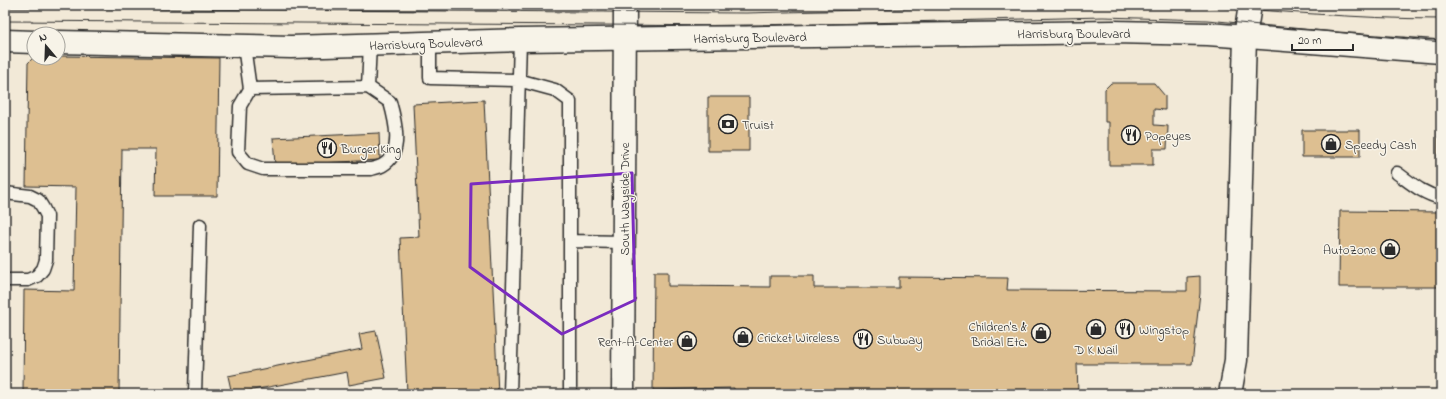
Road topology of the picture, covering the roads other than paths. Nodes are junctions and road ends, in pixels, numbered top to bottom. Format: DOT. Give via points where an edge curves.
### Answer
graph roads {
  1 [pos="625,5"];
  2 [pos="1250,5"];
  3 [pos="1246,37"];
  4 [pos="624,39"];
  5 [pos="520,40"];
  6 [pos="5,41"];
  7 [pos="26,42"];
  8 [pos="66,42"];
  9 [pos="430,42"];
  10 [pos="370,44"];
  11 [pos="244,46"];
  12 [pos="1441,52"];
  13 [pos="518,80"];
  14 [pos="368,87"];
  15 [pos="250,89"];
  16 [pos="1397,173"];
  17 [pos="5,193"];
  18 [pos="1441,198"];
  19 [pos="200,225"];
  20 [pos="570,241"];
  21 [pos="624,242"];
  22 [pos="5,280"];
  23 [pos="195,394"];
  24 [pos="510,394"];
  25 [pos="570,394"];
  26 [pos="623,394"];
  27 [pos="1230,394"];
  1 -- 4 [label="main road, South Wayside Drive"];
  2 -- 3 [label="main road"];
  3 -- 4 [label="main road, Harrisburg Boulevard" via="1112,32"];
  3 -- 12 [label="main road, Harrisburg Boulevard"];
  3 -- 27 [label="main road" via="1236,360"];
  4 -- 5 [label="main road, Harrisburg Boulevard"];
  4 -- 21 [label="main road, South Wayside Drive"];
  5 -- 9 [label="main road, Harrisburg Boulevard"];
  5 -- 13 [label="lane"];
  6 -- 7 [label="main road"];
  8 -- 11 [label="main road, Harrisburg Boulevard"];
  9 -- 10 [label="main road, Harrisburg Boulevard"];
  9 -- 13 [label="lane" via="430,78"];
  10 -- 11 [label="main road, Harrisburg Boulevard"];
  10 -- 14 [label="lane"];
  11 -- 15 [label="lane"];
  13 -- 20 [label="lane" via="554,90 570,101"];
  13 -- 24 [label="lane"];
  14 -- 15 [label="lane"];
  14 -- 15 [label="lane" via="390,102 397,141 391,156 383,165 371,169 263,169 248,164 238,152 240,106"];
  16 -- 18 [label="lane" via="1418,189"];
  17 -- 22 [label="lane" via="30,196 38,200 46,216 46,260 43,269 37,276 28,280"];
  19 -- 23 [label="lane"];
  20 -- 21 [label="lane"];
  20 -- 25 [label="lane"];
  21 -- 26 [label="main road, South Wayside Drive"];
}
